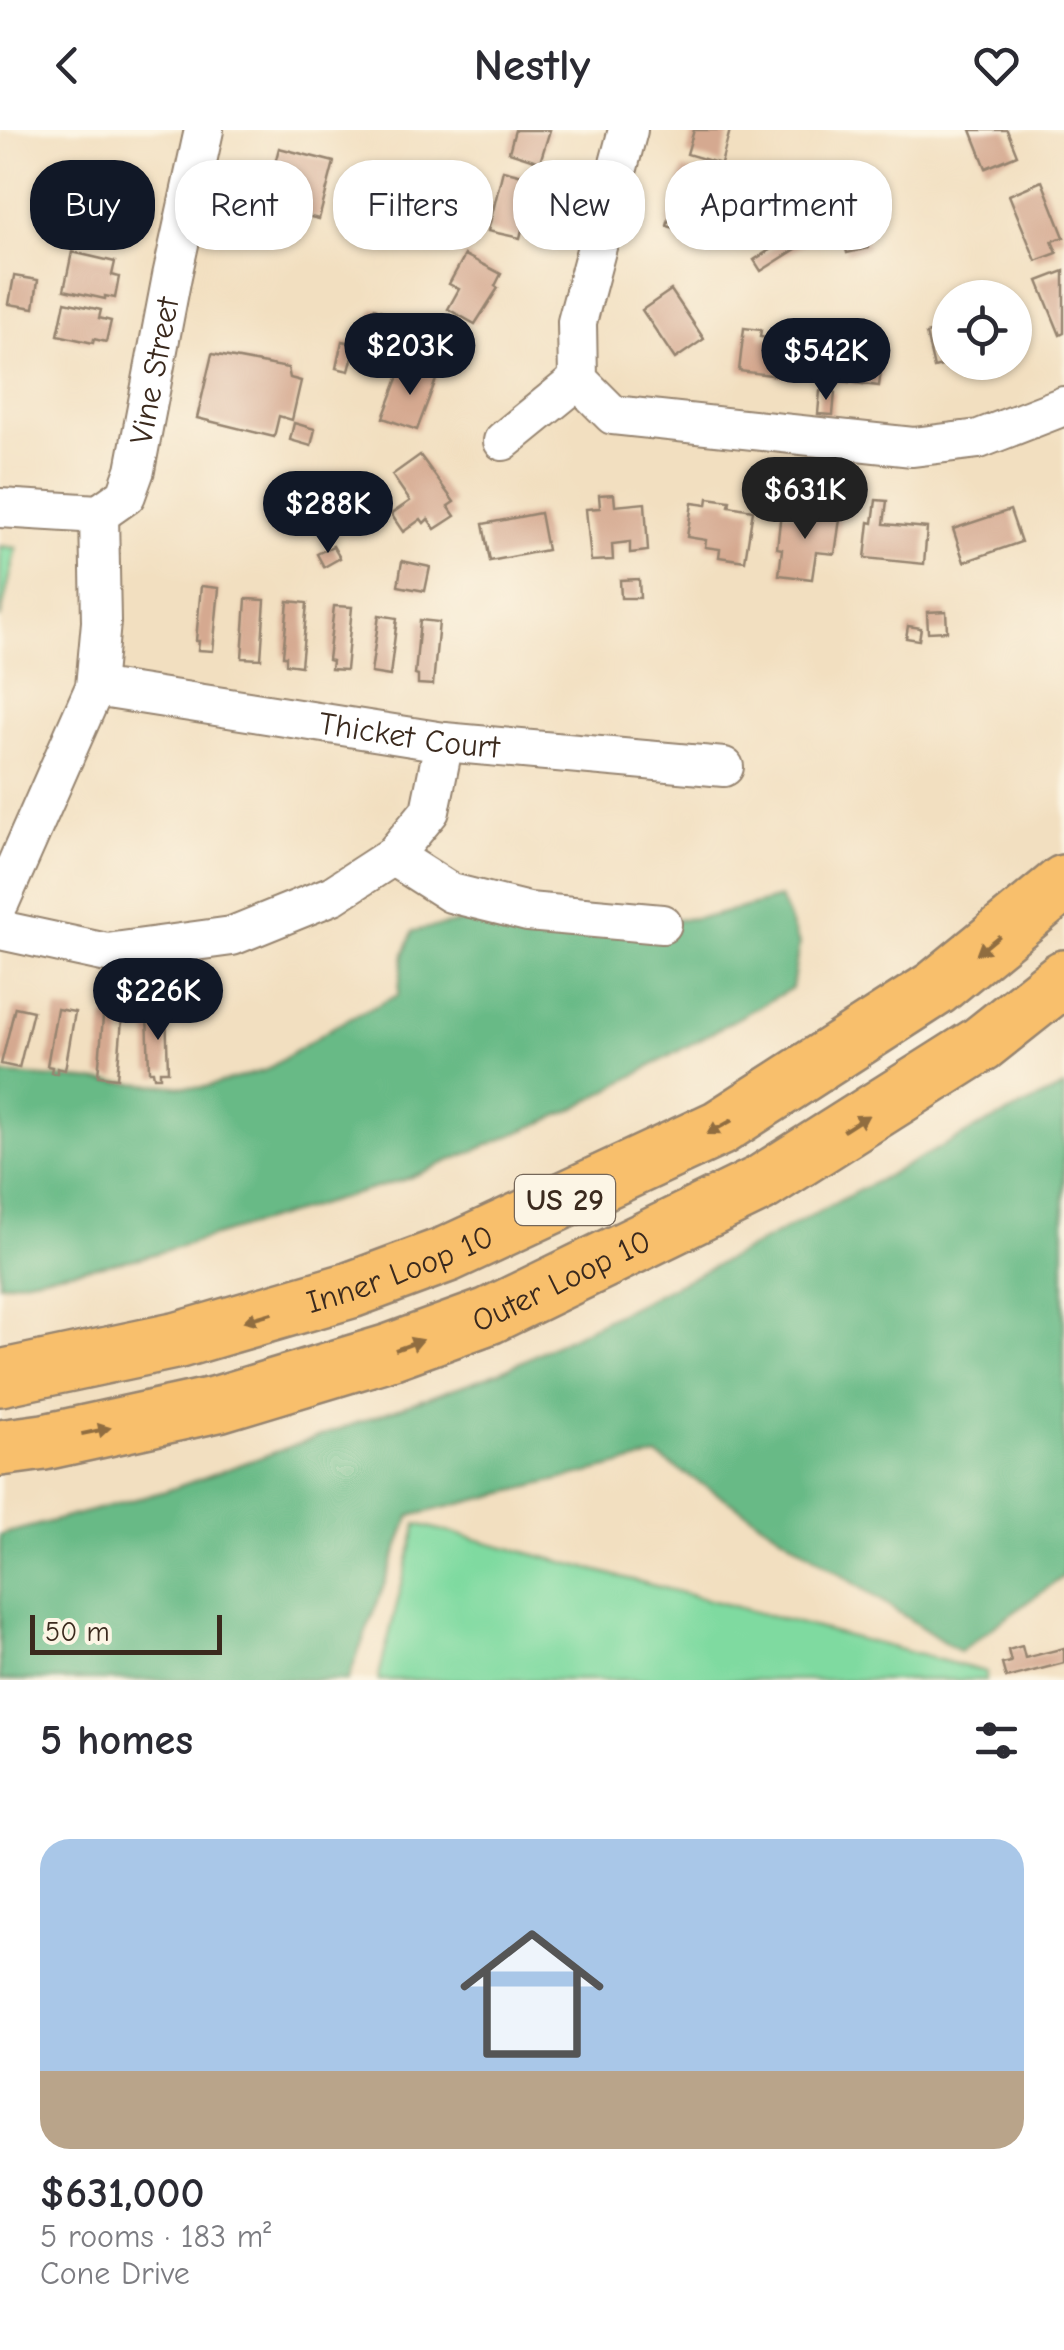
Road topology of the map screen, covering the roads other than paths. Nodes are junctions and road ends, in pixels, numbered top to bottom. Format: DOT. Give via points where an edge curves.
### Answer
graph roads {
  1 [pos="204,130"];
  2 [pos="628,130"];
  3 [pos="578,380"];
  4 [pos="1064,406"];
  5 [pos="503,441"];
  6 [pos="6,508"];
  7 [pos="99,514"];
  8 [pos="95,686"];
  9 [pos="444,742"];
  10 [pos="724,768"];
  11 [pos="393,856"];
  12 [pos="1064,883"];
  13 [pos="0,902"];
  14 [pos="662,924"];
  15 [pos="0,930"];
  16 [pos="1064,978"];
  17 [pos="0,1378"];
  18 [pos="0,1448"];
  1 -- 7 [label="street, Vine Street" via="135,470 126,494"];
  2 -- 3 [label="street" via="577,322"];
  3 -- 4 [label="street" via="613,415 914,447 979,439"];
  3 -- 5 [label="street"];
  6 -- 7 [label="street"];
  7 -- 8 [label="street"];
  8 -- 9 [label="street, Thicket Court"];
  8 -- 13 [label="street"];
  9 -- 10 [label="street, Thicket Court"];
  9 -- 11 [label="street" via="430,812"];
  11 -- 14 [label="street" via="451,893 528,912"];
  11 -- 15 [label="street" via="332,895 232,936 107,953"];
  12 -- 17 [label="highway, Inner Loop 10 / US 29, one-way" via="936,988 702,1137 448,1254 350,1290 179,1340"];
  18 -- 16 [label="highway, Outer Loop 10 / US 29, one-way" via="218,1404 489,1316 760,1184 981,1044"];
}
